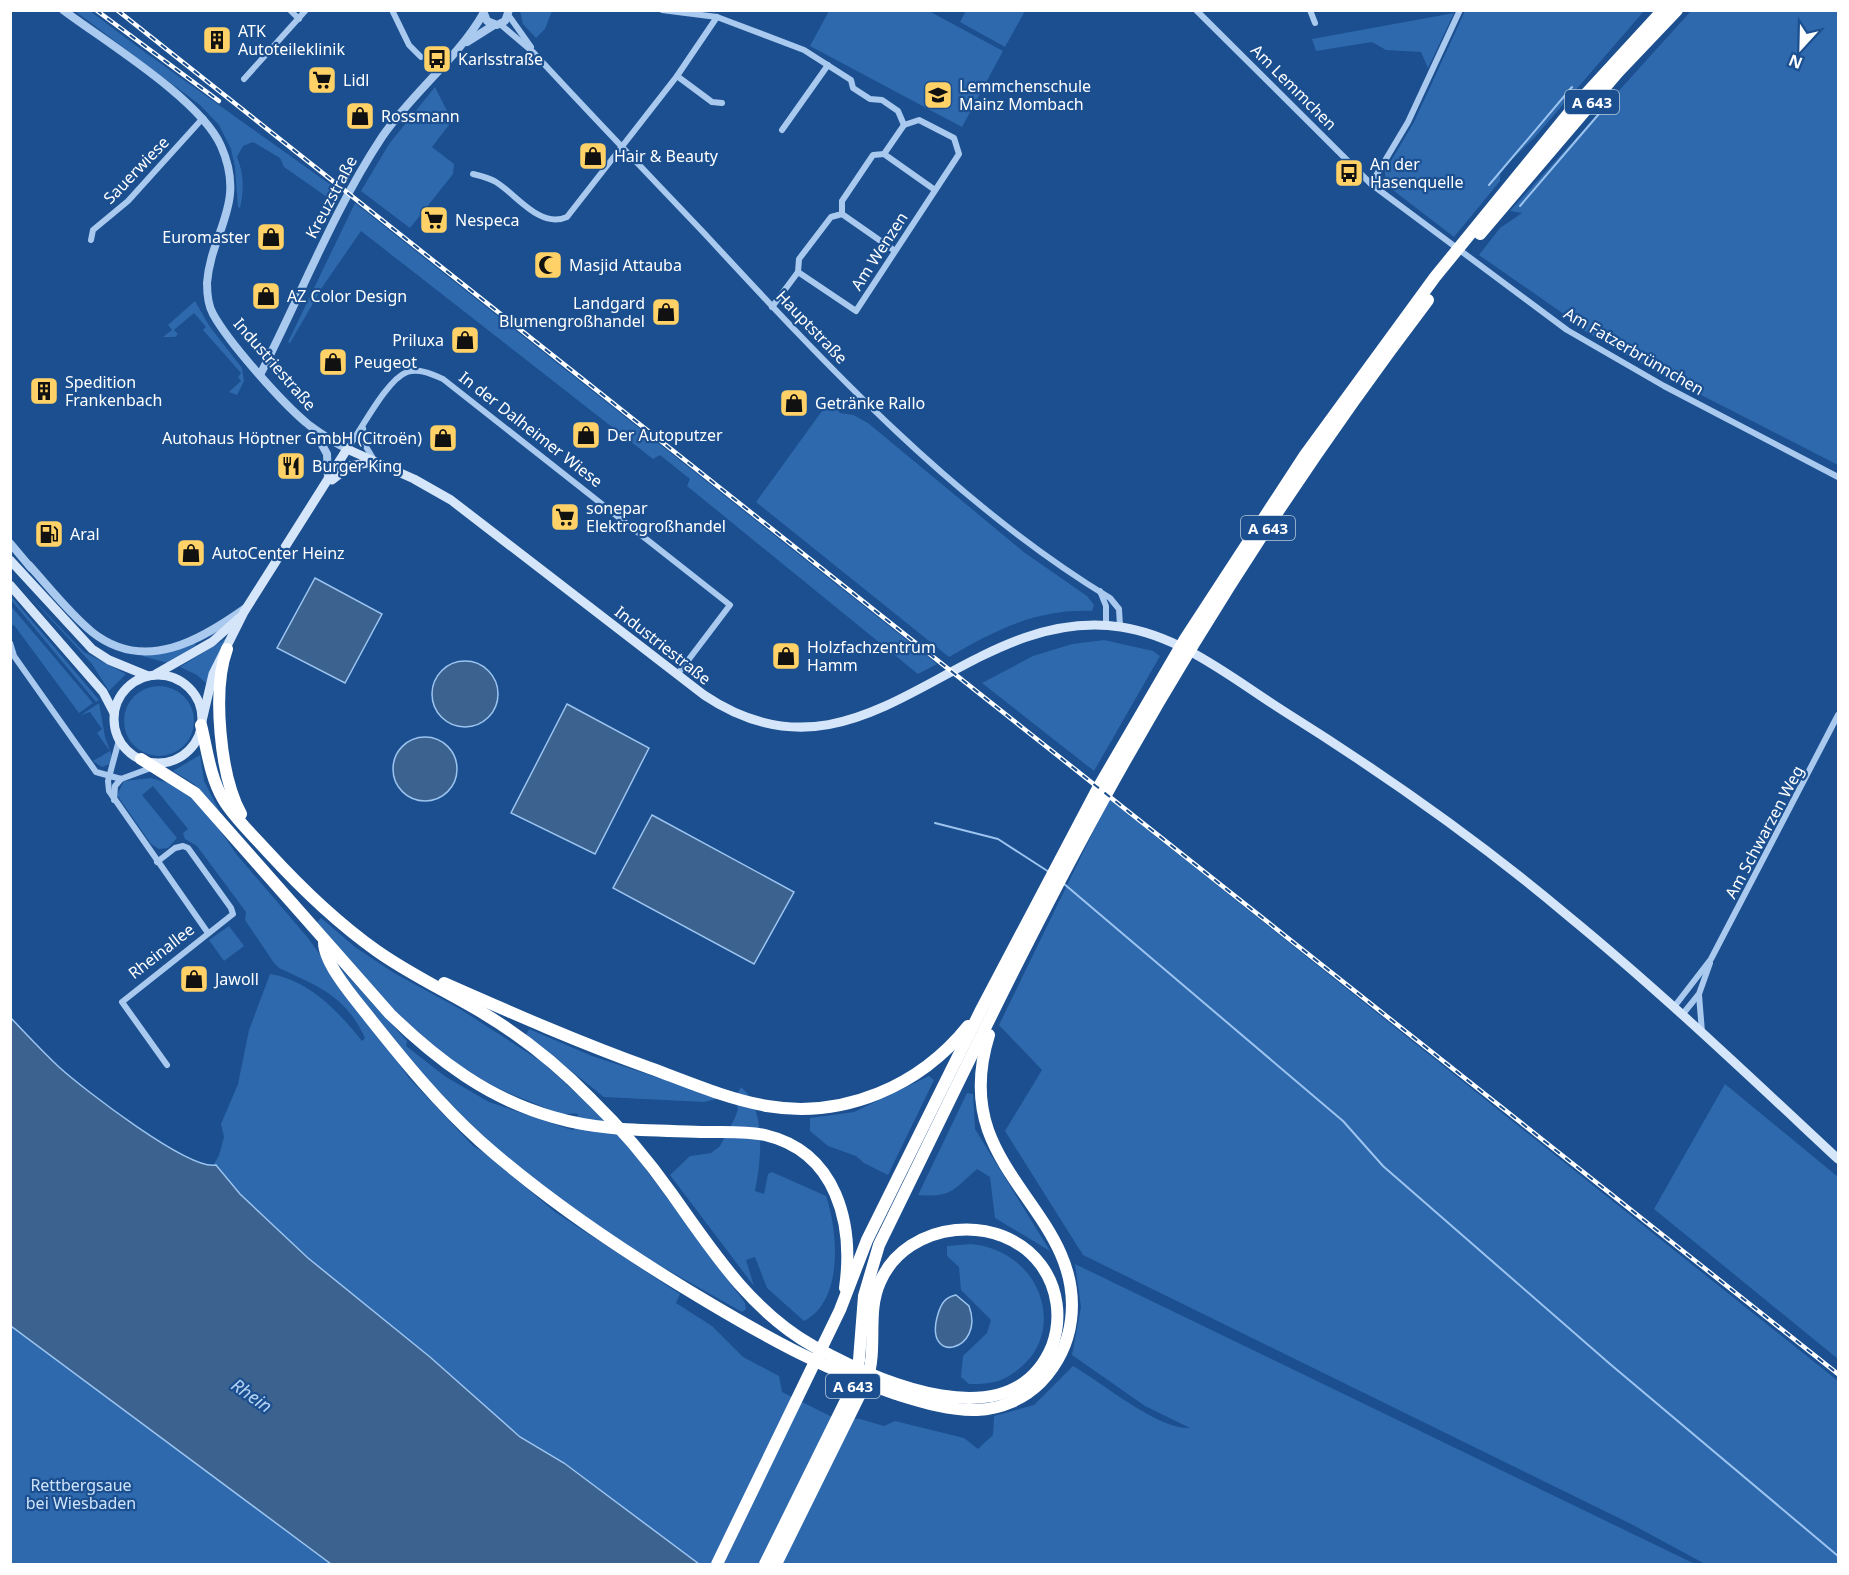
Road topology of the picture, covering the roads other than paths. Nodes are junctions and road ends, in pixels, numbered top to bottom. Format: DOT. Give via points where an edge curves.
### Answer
graph roads {
  1 [pos="63,10"];
  2 [pos="290,10"];
  3 [pos="306,10"];
  4 [pos="392,10"];
  5 [pos="662,10"];
  6 [pos="1197,10"];
  7 [pos="1310,10"];
  8 [pos="1460,10"];
  9 [pos="1663,10"];
  10 [pos="1677,10"];
  11 [pos="483,12"];
  12 [pos="679,12"];
  13 [pos="509,13"];
  14 [pos="717,17"];
  15 [pos="299,18"];
  16 [pos="1315,23"];
  17 [pos="497,25"];
  18 [pos="455,52"];
  19 [pos="533,52"];
  20 [pos="421,57"];
  21 [pos="828,65"];
  22 [pos="677,76"];
  23 [pos="244,79"];
  24 [pos="722,103"];
  25 [pos="204,118"];
  26 [pos="904,125"];
  27 [pos="782,130"];
  28 [pos="623,147"];
  29 [pos="884,154"];
  30 [pos="474,174"];
  31 [pos="1371,184"];
  32 [pos="935,190"];
  33 [pos="1507,194"];
  34 [pos="842,214"];
  35 [pos="91,240"];
  36 [pos="895,251"];
  37 [pos="798,272"];
  38 [pos="772,307"];
  39 [pos="261,373"];
  40 [pos="309,425"];
  41 [pos="363,428"];
  42 [pos="347,449"];
  43 [pos="375,462"];
  44 [pos="1839,477"];
  45 [pos="328,483"];
  46 [pos="10,543"];
  47 [pos="10,560"];
  48 [pos="29,565"];
  49 [pos="10,585"];
  50 [pos="1100,591"];
  51 [pos="247,609"];
  52 [pos="56,611"];
  53 [pos="1106,625"];
  54 [pos="1120,626"];
  55 [pos="10,643"];
  56 [pos="227,649"];
  57 [pos="677,675"];
  58 [pos="151,676"];
  59 [pos="114,713"];
  60 [pos="1839,716"];
  61 [pos="202,723"];
  62 [pos="119,740"];
  63 [pos="141,759"];
  64 [pos="167,762"];
  65 [pos="155,766"];
  66 [pos="110,776"];
  67 [pos="121,779"];
  68 [pos="114,801"];
  69 [pos="258,840"];
  70 [pos="157,862"];
  71 [pos="208,933"];
  72 [pos="358,937"];
  73 [pos="324,941"];
  74 [pos="1711,959"];
  75 [pos="1699,994"];
  76 [pos="999,1001"];
  77 [pos="1674,1007"];
  78 [pos="982,1008"];
  79 [pos="1682,1015"];
  80 [pos="1702,1033"];
  81 [pos="167,1065"];
  82 [pos="1839,1159"];
  83 [pos="840,1310"];
  84 [pos="912,1393"];
  85 [pos="717,1564"];
  86 [pos="765,1564"];
  87 [pos="776,1564"];
  1 -- 25 [label="street, Industriestraße"];
  2 -- 15 [label="street"];
  3 -- 15 [label="street"];
  4 -- 20 [label="street" via="405,39"];
  5 -- 12 [label="street"];
  6 -- 31 [label="street, Am Lemmchen"];
  7 -- 16 [label="street"];
  8 -- 31 [label="street" via="1408,122"];
  9 -- 33 [label="highway, A 643" via="1573,108"];
  10 -- 33 [label="highway, A 643"];
  11 -- 17 [label="street, Hauptstraße" via="487,21"];
  11 -- 18 [label="street, Kreuzstraße"];
  12 -- 14 [label="street"];
  13 -- 17 [label="street, Hauptstraße"];
  13 -- 19 [label="street, Hauptstraße"];
  14 -- 21 [label="street" via="804,50"];
  14 -- 22 [label="street"];
  15 -- 23 [label="street"];
  17 -- 18 [label="street, Kreuzstraße"];
  17 -- 19 [label="street, Hauptstraße"];
  18 -- 39 [label="street, Kreuzstraße" via="407,103 370,155 321,246"];
  19 -- 28 [label="street, Hauptstraße"];
  21 -- 26 [label="street" via="851,80 853,88 898,111"];
  21 -- 27 [label="street"];
  22 -- 24 [label="street" via="712,102"];
  22 -- 28 [label="street"];
  25 -- 35 [label="street, Sauerwiese" via="128,201 93,230"];
  25 -- 39 [label="street, Industriestraße" via="222,148 231,186 225,222 208,275 208,299 220,323"];
  26 -- 29 [label="street"];
  26 -- 32 [label="street, Am Wenzen" via="919,120 954,138 959,153"];
  28 -- 30 [label="street" via="571,213 559,220 540,215 495,181"];
  28 -- 38 [label="street, Hauptstraße"];
  29 -- 32 [label="street"];
  29 -- 34 [label="street" via="873,155 842,201"];
  31 -- 44 [label="street, Am Fatzerbrünnchen" via="1567,330 1664,386"];
  32 -- 36 [label="street, Am Wenzen"];
  33 -- 76 [label="highway, A 643" via="1293,490 1237,576 1102,801"];
  33 -- 78 [label="highway, A 643" via="1369,365 1245,545 1128,735"];
  34 -- 36 [label="street"];
  34 -- 37 [label="street" via="831,217 799,259"];
  36 -- 37 [label="street, Am Wenzen" via="856,311"];
  37 -- 38 [label="street"];
  38 -- 50 [label="street, Hauptstraße" via="922,455 1018,533"];
  39 -- 40 [label="street, Industriestraße"];
  40 -- 42 [label="street, Industriestraße"];
  40 -- 45 [label="street" via="327,454"];
  41 -- 42 [label="street, In der Dalheimer Wiese"];
  41 -- 43 [label="street" via="366,447"];
  41 -- 57 [label="street, In der Dalheimer Wiese" via="386,391 406,372 425,371 443,379 702,581 730,605"];
  42 -- 43 [label="main road, Industriestraße"];
  42 -- 45 [label="main road, In der Dalheimer Wiese"];
  43 -- 45 [label="main road" via="347,468"];
  43 -- 57 [label="main road, Industriestraße" via="429,486 467,511"];
  45 -- 51 [label="main road, In der Dalheimer Wiese"];
  46 -- 48 [label="street"];
  47 -- 52 [label="main road"];
  48 -- 51 [label="street" via="94,633 130,649 158,650 192,642"];
  48 -- 52 [label="street"];
  49 -- 59 [label="main road" via="103,692"];
  50 -- 53 [label="street" via="1106,606"];
  50 -- 54 [label="street, Hauptstraße" via="1118,605"];
  51 -- 56 [label="main road, In der Dalheimer Wiese"];
  51 -- 58 [label="main road, In der Dalheimer Wiese" via="220,636"];
  52 -- 58 [label="main road" via="100,655"];
  53 -- 54 [label="main road, Industriestraße"];
  53 -- 57 [label="main road, Industriestraße" via="1074,625 1030,633 870,714 829,726 789,727 759,722 732,712"];
  54 -- 77 [label="main road, Industriestraße" via="1185,649 1375,770 1530,885"];
  55 -- 66 [label="street" via="14,656 90,766"];
  56 -- 61 [label="main road, In der Dalheimer Wiese" via="210,680"];
  56 -- 69 [label="highway" via="219,682 224,766 234,800"];
  58 -- 59 [label="main road" via="128,687"];
  58 -- 61 [label="main road" via="173,678 188,687 198,703"];
  59 -- 62 [label="main road"];
  60 -- 74 [label="street, Am Schwarzen Weg"];
  61 -- 64 [label="main road" via="190,749"];
  61 -- 69 [label="highway" via="223,800"];
  62 -- 63 [label="main road"];
  62 -- 66 [label="street, Rheinallee"];
  63 -- 64 [label="main road"];
  63 -- 65 [label="highway"];
  64 -- 65 [label="street"];
  65 -- 67 [label="street"];
  65 -- 73 [label="highway" via="195,793"];
  66 -- 67 [label="street"];
  66 -- 68 [label="street, Rheinallee" via="108,788"];
  67 -- 68 [label="street"];
  68 -- 70 [label="street, Rheinallee"];
  69 -- 72 [label="highway" via="306,891"];
  70 -- 71 [label="street, Rheinallee"];
  70 -- 71 [label="street" via="179,847 191,852 233,914"];
  71 -- 81 [label="street, Rheinallee" via="122,1002"];
  72 -- 78 [label="highway" via="414,969 545,1028 708,1089 787,1108 829,1107 888,1090 924,1068"];
  72 -- 84 [label="highway" via="500,1024 570,1079 634,1144 728,1271 755,1304 780,1325"];
  73 -- 83 [label="highway" via="404,1028 456,1071 513,1103 574,1123 752,1133 799,1150 826,1176 843,1209 848,1262"];
  73 -- 84 [label="highway" via="326,956 423,1086 516,1172 628,1253 728,1314 836,1371"];
  74 -- 75 [label="street, Am Schwarzen Weg"];
  74 -- 77 [label="street, Am Schwarzen Weg"];
  75 -- 79 [label="street, Am Schwarzen Weg"];
  75 -- 80 [label="street, Am Schwarzen Weg"];
  76 -- 84 [label="highway" via="982,1059 982,1107 998,1152 1063,1255 1071,1292 1068,1336 1043,1380 1009,1403 969,1410"];
  76 -- 86 [label="highway, A 643" via="879,1245 864,1296 854,1384"];
  77 -- 79 [label="main road, Industriestraße"];
  78 -- 83 [label="highway, A 643" via="867,1240"];
  79 -- 80 [label="main road, Industriestraße"];
  80 -- 82 [label="main road, Industriestraße"];
  83 -- 85 [label="highway, A 643"];
  84 -- 87 [label="highway" via="965,1399 991,1397 1015,1388 1043,1362 1056,1332 1056,1300 1041,1265 1023,1247 987,1231 948,1230 913,1244 888,1267 874,1298 874,1348 867,1380"];
}
